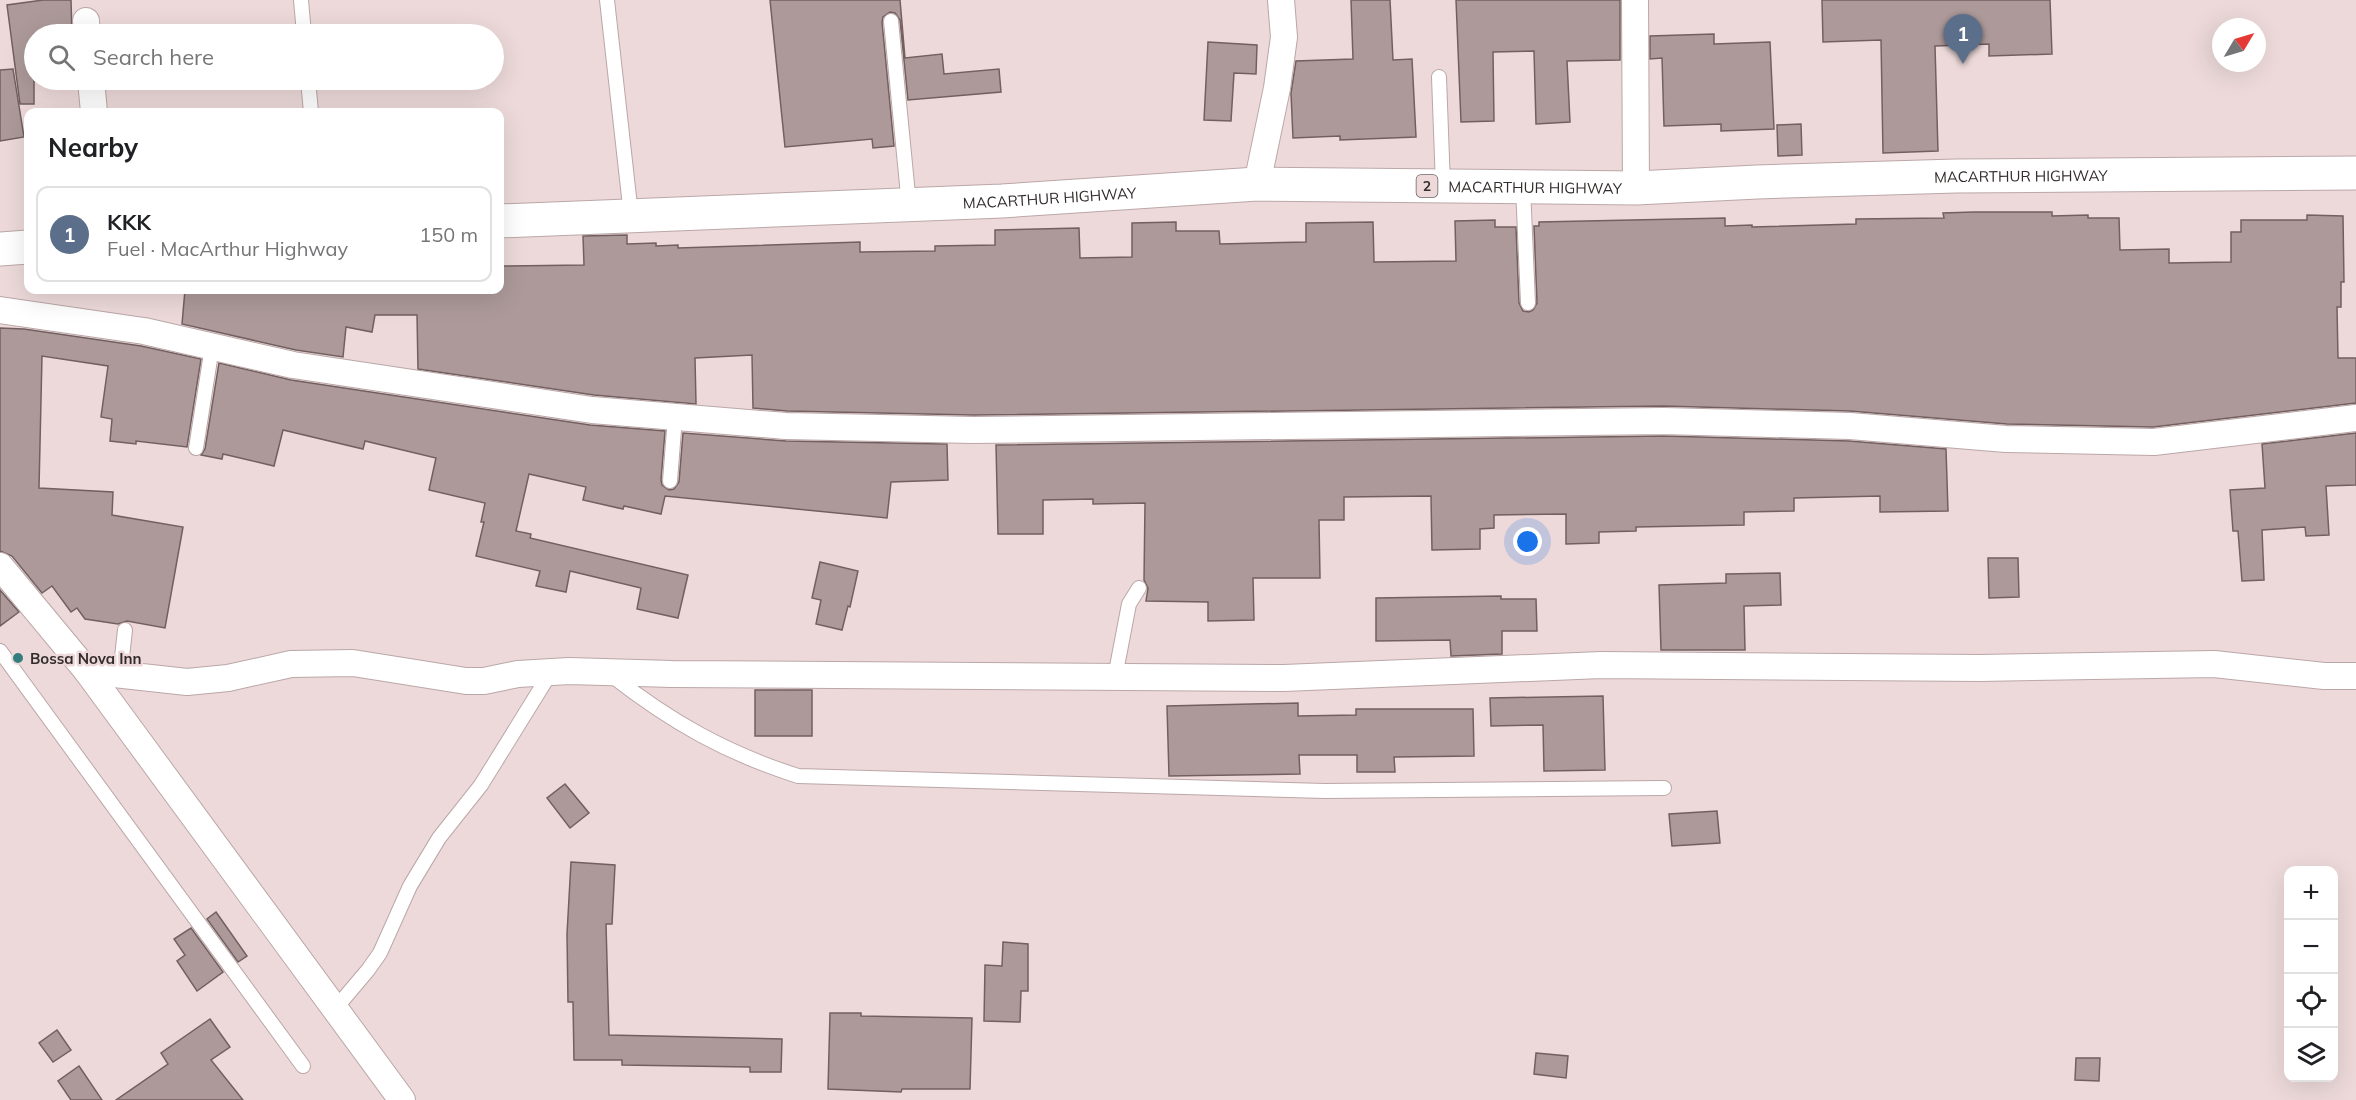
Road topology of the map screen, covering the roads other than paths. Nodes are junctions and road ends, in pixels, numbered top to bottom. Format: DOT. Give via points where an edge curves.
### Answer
graph roads {
  1 [pos="301,0"];
  2 [pos="607,0"];
  3 [pos="1281,0"];
  4 [pos="1635,0"];
  5 [pos="891,21"];
  6 [pos="303,24"];
  7 [pos="1439,77"];
  8 [pos="92,90"];
  9 [pos="309,90"];
  10 [pos="94,108"];
  11 [pos="311,108"];
  12 [pos="2356,173"];
  13 [pos="1257,184"];
  14 [pos="1443,186"];
  15 [pos="1523,187"];
  16 [pos="1636,188"];
  17 [pos="909,205"];
  18 [pos="632,215"];
  19 [pos="504,221"];
  20 [pos="24,247"];
  21 [pos="0,249"];
  22 [pos="1528,303"];
  23 [pos="0,310"];
  24 [pos="212,347"];
  25 [pos="675,417"];
  26 [pos="2356,418"];
  27 [pos="196,448"];
  28 [pos="670,481"];
  29 [pos="0,566"];
  30 [pos="1139,588"];
  31 [pos="125,630"];
  32 [pos="0,651"];
  33 [pos="87,671"];
  34 [pos="551,672"];
  35 [pos="607,672"];
  36 [pos="120,675"];
  37 [pos="1115,676"];
  38 [pos="2356,676"];
  39 [pos="1664,788"];
  40 [pos="334,1009"];
  41 [pos="303,1066"];
  42 [pos="402,1100"];
  1 -- 6 [label="lane"];
  2 -- 18 [label="lane"];
  3 -- 13 [label="street" via="1284,37"];
  4 -- 16 [label="street"];
  5 -- 17 [label="lane"];
  7 -- 14 [label="lane"];
  8 -- 10 [label="street"];
  9 -- 11 [label="lane"];
  12 -- 16 [label="highway, MACARTHUR HIGHWAY / 2" via="1956,176"];
  13 -- 14 [label="highway, MACARTHUR HIGHWAY / 2"];
  13 -- 17 [label="highway, MACARTHUR HIGHWAY / 2"];
  14 -- 15 [label="highway, MACARTHUR HIGHWAY / 2"];
  15 -- 16 [label="highway, MACARTHUR HIGHWAY / 2"];
  15 -- 22 [label="lane"];
  17 -- 18 [label="highway, MACARTHUR HIGHWAY / 2"];
  18 -- 19 [label="highway, MACARTHUR HIGHWAY / 2"];
  20 -- 21 [label="highway"];
  23 -- 24 [label="street" via="144,331"];
  24 -- 25 [label="street" via="293,365 592,410"];
  24 -- 27 [label="lane"];
  25 -- 26 [label="street" via="786,426 973,430 1674,421 1850,426 2006,439 2154,442"];
  25 -- 28 [label="lane"];
  29 -- 33 [label="street"];
  30 -- 37 [label="lane" via="1129,604"];
  31 -- 36 [label="lane"];
  32 -- 41 [label="lane"];
  33 -- 36 [label="street"];
  33 -- 40 [label="street"];
  34 -- 35 [label="street"];
  34 -- 36 [label="street" via="466,681 353,663 316,662 187,682"];
  34 -- 40 [label="lane" via="481,785 439,838 410,886 380,953"];
  35 -- 37 [label="street"];
  35 -- 39 [label="lane" via="677,722 750,759 798,776 1325,791"];
  37 -- 38 [label="street" via="1284,678 1601,665 1980,668 2214,664"];
  40 -- 42 [label="street"];
}
